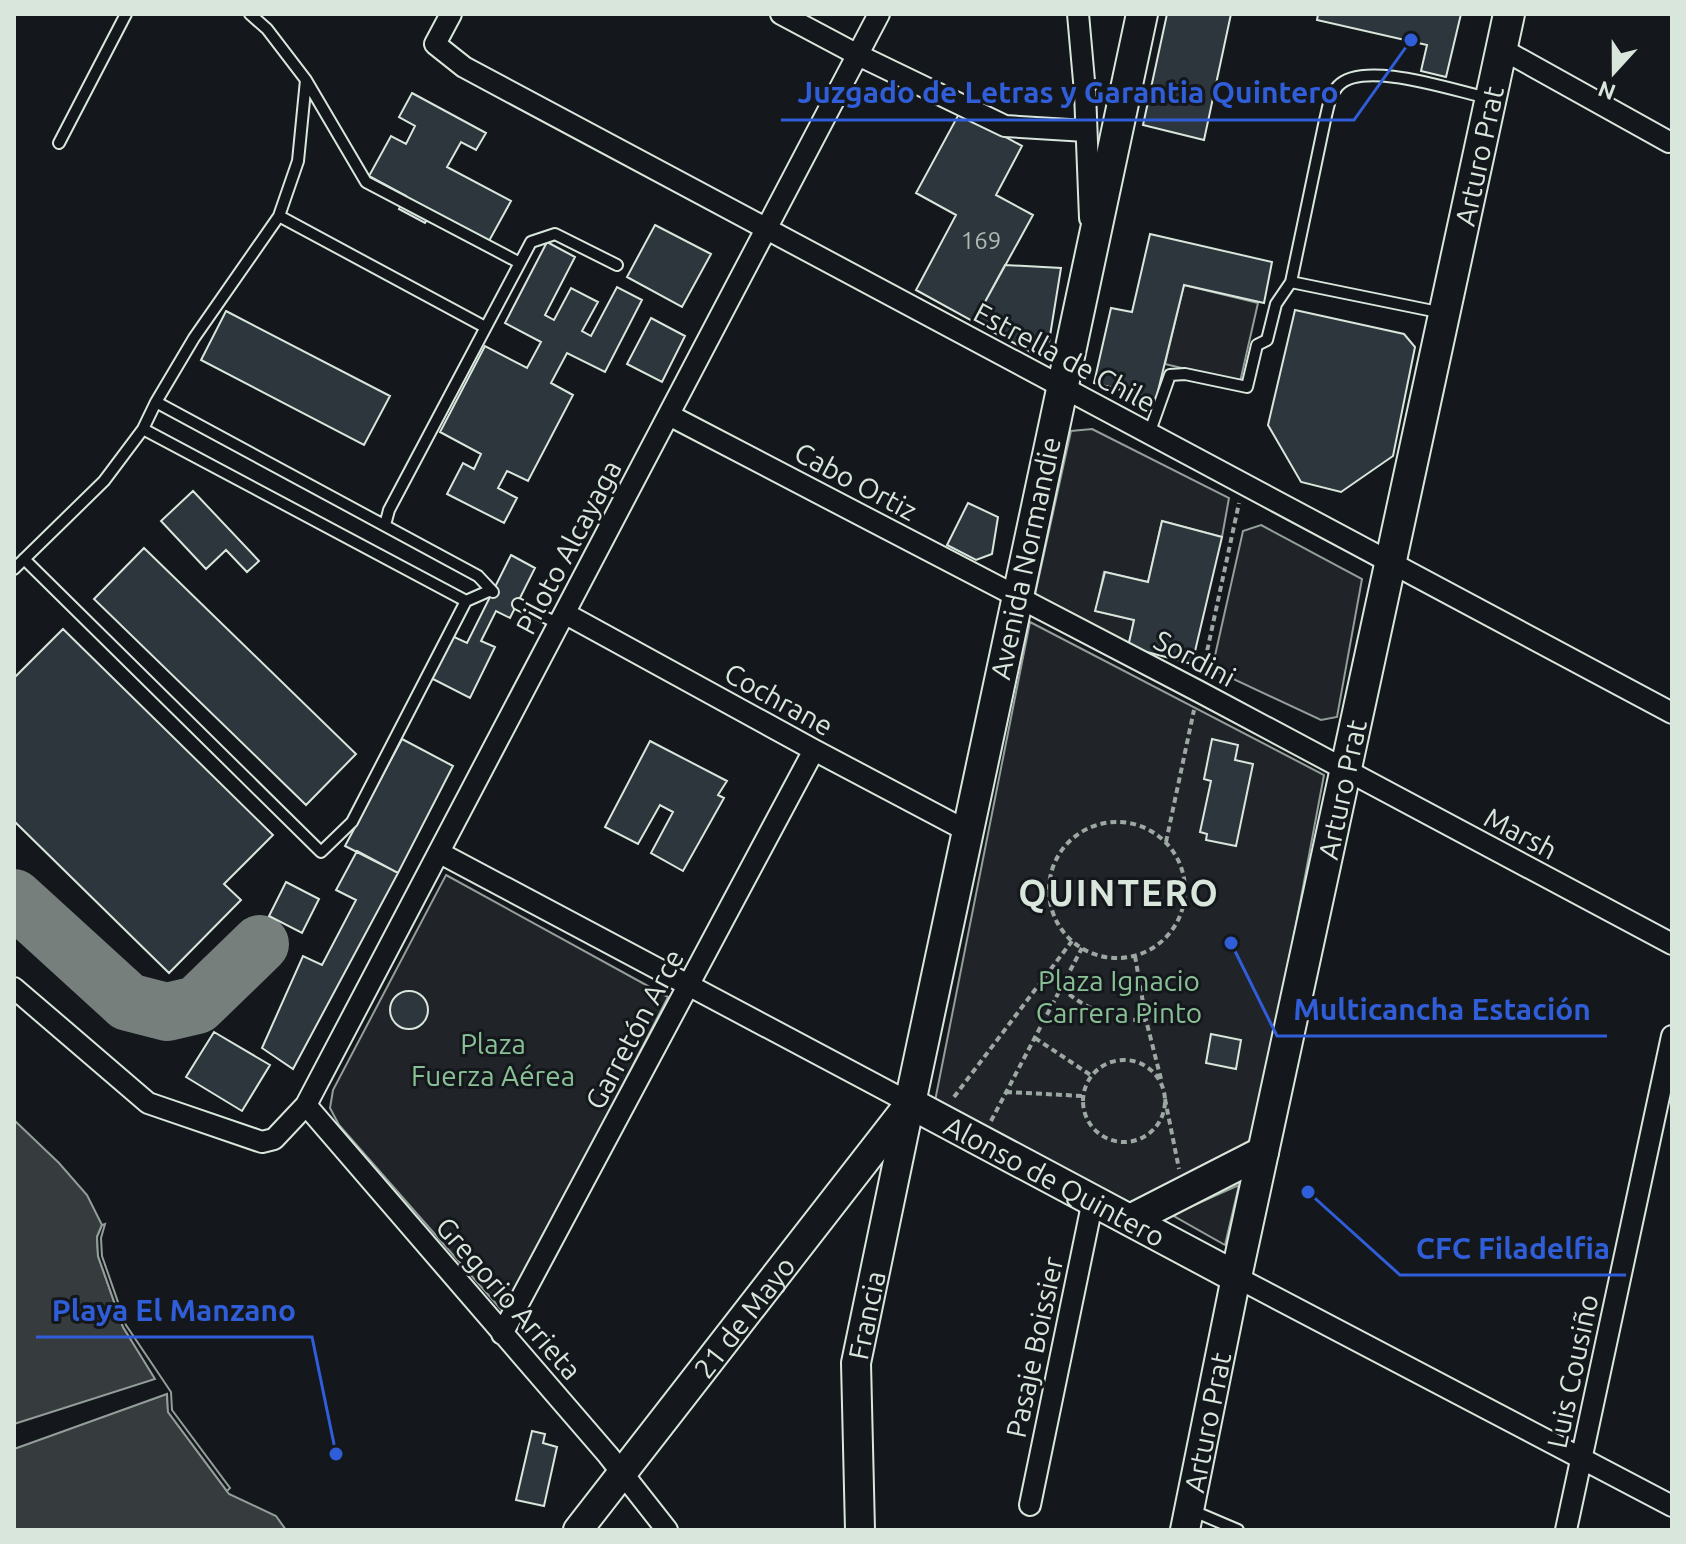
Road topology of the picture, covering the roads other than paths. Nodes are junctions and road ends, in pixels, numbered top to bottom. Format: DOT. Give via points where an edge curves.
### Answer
graph roads {
  1 [pos="126,14"];
  2 [pos="250,14"];
  3 [pos="451,14"];
  4 [pos="781,14"];
  5 [pos="879,14"];
  6 [pos="1078,14"];
  7 [pos="1142,14"];
  8 [pos="1509,14"];
  9 [pos="1502,49"];
  10 [pos="858,55"];
  11 [pos="306,80"];
  12 [pos="1491,99"];
  13 [pos="1086,131"];
  14 [pos="1669,142"];
  15 [pos="59,143"];
  16 [pos="279,216"];
  17 [pos="765,230"];
  18 [pos="1091,250"];
  19 [pos="520,263"];
  20 [pos="617,265"];
  21 [pos="1291,282"];
  22 [pos="1445,313"];
  23 [pos="485,327"];
  24 [pos="1062,387"];
  25 [pos="156,402"];
  26 [pos="669,415"];
  27 [pos="143,429"];
  28 [pos="1149,434"];
  29 [pos="385,525"];
  30 [pos="24,559"];
  31 [pos="1390,564"];
  32 [pos="14,569"];
  33 [pos="1017,597"];
  34 [pos="466,601"];
  35 [pos="518,604"];
  36 [pos="562,619"];
  37 [pos="1672,713"];
  38 [pos="814,750"];
  39 [pos="1345,771"];
  40 [pos="967,831"];
  41 [pos="440,853"];
  42 [pos="1672,944"];
  43 [pos="689,987"];
  44 [pos="14,988"];
  45 [pos="1672,1036"];
  46 [pos="910,1103"];
  47 [pos="306,1105"];
  48 [pos="1263,1152"];
  49 [pos="1093,1200"];
  50 [pos="1130,1220"];
  51 [pos="1236,1277"];
  52 [pos="502,1334"];
  53 [pos="1582,1458"];
  54 [pos="621,1475"];
  55 [pos="1030,1505"];
  56 [pos="1672,1506"];
  57 [pos="1187,1520"];
  58 [pos="578,1530"];
  59 [pos="667,1530"];
  60 [pos="860,1530"];
  61 [pos="1238,1530"];
  62 [pos="1566,1530"];
  1 -- 15 [label="lane"];
  2 -- 11 [label="lane"];
  3 -- 17 [label="street, Estrella de Chile" via="435,44 464,67"];
  4 -- 10 [label="street"];
  5 -- 10 [label="street, Piloto Alcayaga"];
  6 -- 13 [label="street"];
  7 -- 18 [label="main road, Avenida Normandie"];
  8 -- 9 [label="main road, Arturo Prat"];
  9 -- 12 [label="main road, Arturo Prat"];
  9 -- 14 [label="street, Arturo Prat"];
  10 -- 13 [label="street" via="1005,126"];
  10 -- 17 [label="street, Piloto Alcayaga"];
  11 -- 16 [label="lane" via="298,161"];
  11 -- 19 [label="lane" via="366,182"];
  12 -- 21 [label="lane" via="1394,77 1351,77 1339,85 1330,98"];
  12 -- 22 [label="main road, Arturo Prat"];
  13 -- 18 [label="street"];
  16 -- 23 [label="lane"];
  16 -- 25 [label="lane"];
  17 -- 24 [label="street, Estrella de Chile"];
  17 -- 26 [label="street, Piloto Alcayaga"];
  18 -- 24 [label="main road, Avenida Normandie"];
  19 -- 20 [label="lane" via="531,242 555,234"];
  19 -- 23 [label="lane"];
  21 -- 22 [label="lane"];
  21 -- 28 [label="lane" via="1276,304 1267,340 1257,345 1247,387 1170,375"];
  22 -- 31 [label="main road, Arturo Prat"];
  23 -- 29 [label="lane"];
  24 -- 28 [label="street, Estrella de Chile"];
  24 -- 33 [label="main road, Avenida Normandie"];
  25 -- 27 [label="lane"];
  25 -- 29 [label="lane"];
  26 -- 33 [label="street, Cabo Ortiz"];
  26 -- 36 [label="street, Piloto Alcayaga"];
  27 -- 30 [label="lane" via="104,481"];
  27 -- 34 [label="lane"];
  28 -- 31 [label="street, Estrella de Chile"];
  29 -- 34 [label="lane" via="478,576 492,591"];
  30 -- 32 [label="lane"];
  30 -- 34 [label="lane" via="321,852 352,822"];
  31 -- 37 [label="street, Estrella de Chile"];
  31 -- 39 [label="main road, Arturo Prat"];
  33 -- 39 [label="street, Sordini"];
  33 -- 40 [label="main road, Avenida Normandie"];
  35 -- 36 [label="lane"];
  36 -- 38 [label="street, Cochrane"];
  36 -- 41 [label="street, Piloto Alcayaga"];
  38 -- 40 [label="street, Cochrane"];
  38 -- 43 [label="street, Garretón Arce"];
  39 -- 42 [label="street, Marsh"];
  39 -- 48 [label="main road, Arturo Prat"];
  40 -- 46 [label="main road, Avenida Normandie"];
  41 -- 43 [label="street, Alonso de Quintero"];
  41 -- 47 [label="street, Piloto Alcayaga"];
  43 -- 46 [label="street, Alonso de Quintero"];
  43 -- 52 [label="street, Garretón Arce"];
  44 -- 47 [label="street, Piloto Alcayaga" via="148,1103 262,1142 274,1139"];
  45 -- 53 [label="street, Luis Cousiño"];
  46 -- 49 [label="main road, Alonso de Quintero"];
  46 -- 54 [label="street, 21 de Mayo"];
  46 -- 60 [label="street, Francia" via="856,1363"];
  47 -- 52 [label="street, Gregorio Arrieta"];
  48 -- 50 [label="main road"];
  48 -- 51 [label="main road, Arturo Prat"];
  49 -- 50 [label="main road, Alonso de Quintero"];
  49 -- 55 [label="street, Pasaje Boissier"];
  50 -- 51 [label="main road, Alonso de Quintero"];
  51 -- 53 [label="street, Alonso de Quintero"];
  51 -- 57 [label="street, Arturo Prat"];
  52 -- 54 [label="street, Gregorio Arrieta"];
  53 -- 56 [label="street, Alonso de Quintero"];
  53 -- 62 [label="street, Luis Cousiño"];
  54 -- 58 [label="street, 21 de Mayo"];
  54 -- 59 [label="street, Gregorio Arrieta"];
  57 -- 61 [label="lane"];
}
